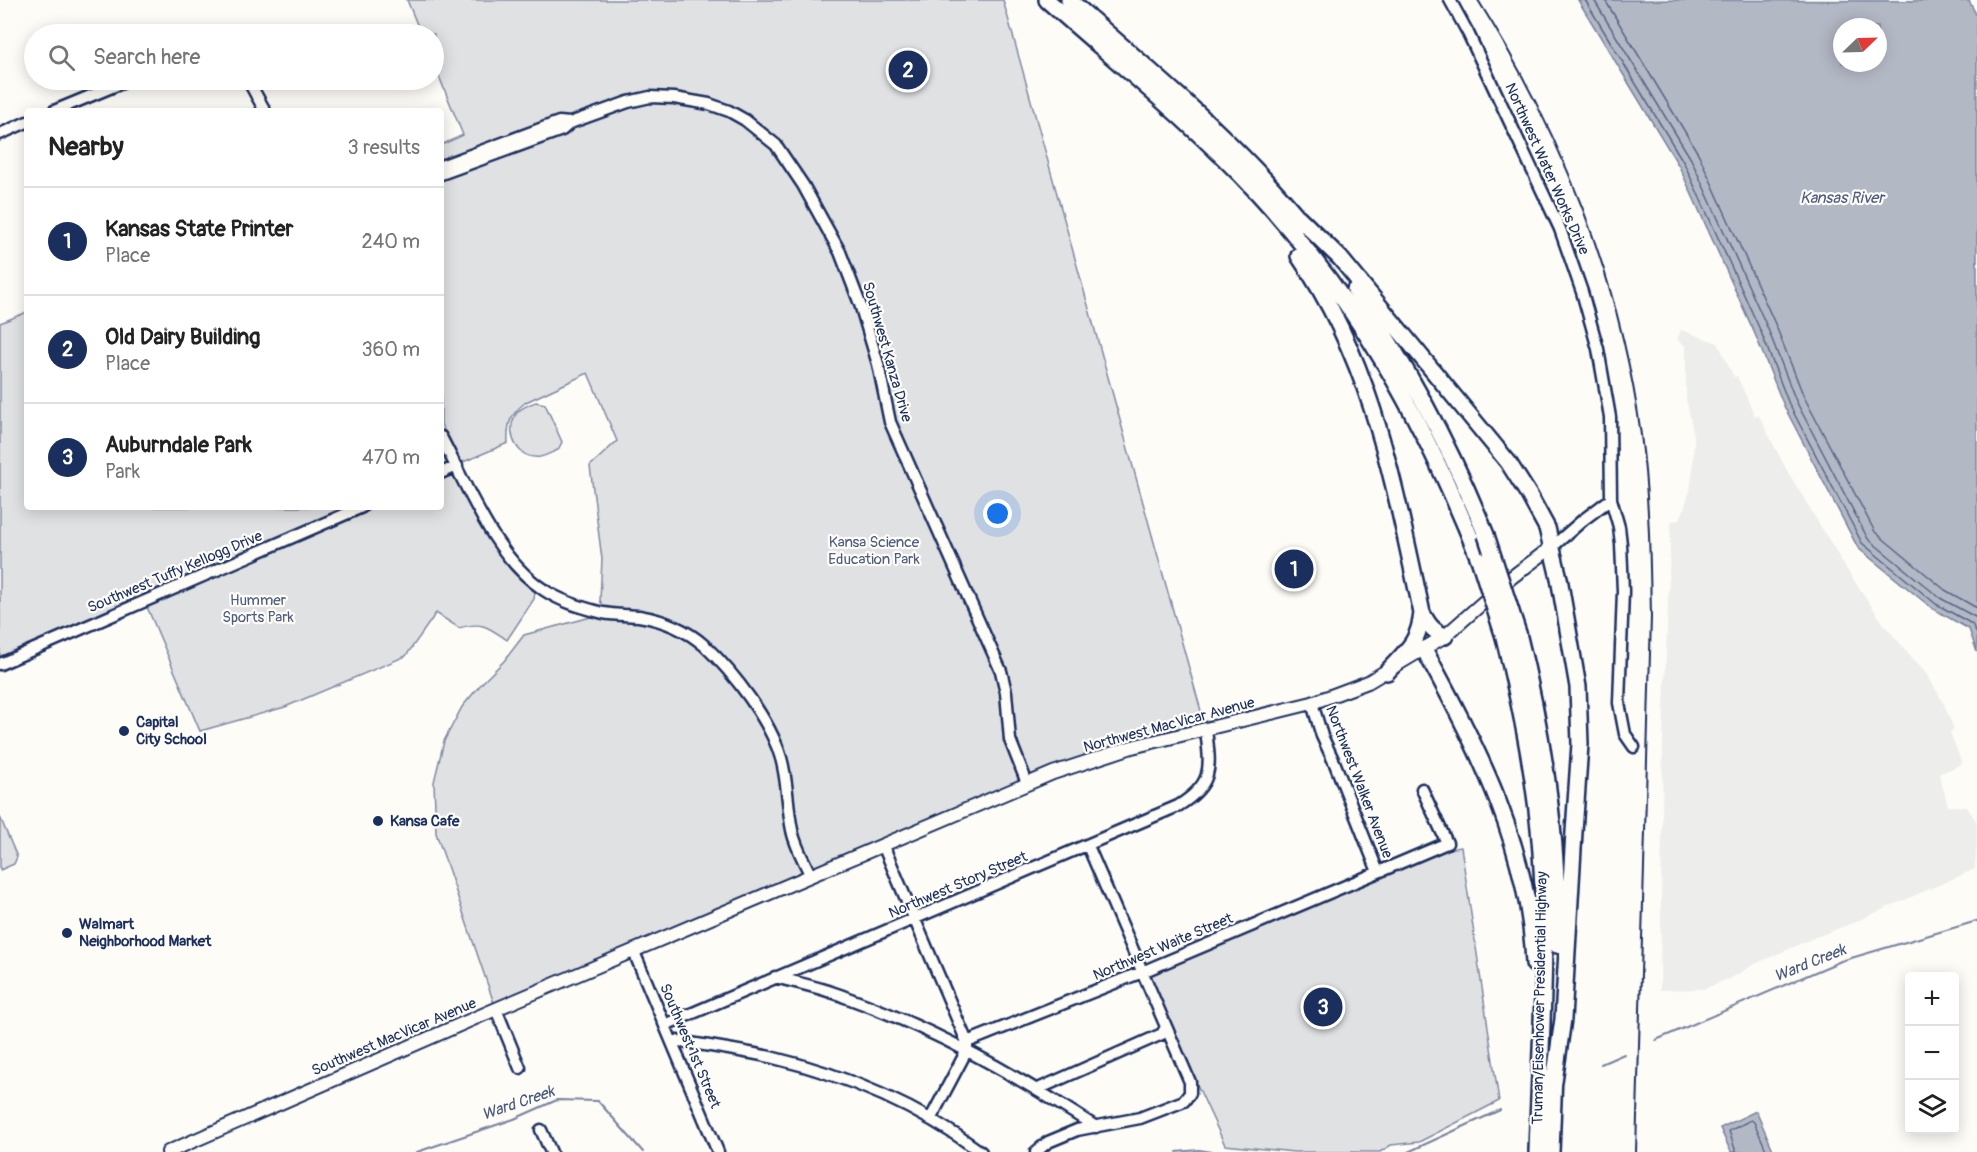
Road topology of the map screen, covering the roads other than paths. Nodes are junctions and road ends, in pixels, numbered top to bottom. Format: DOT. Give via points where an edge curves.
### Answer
graph roads {
  1 [pos="1047,0"];
  2 [pos="1069,0"];
  3 [pos="1450,0"];
  4 [pos="105,90"];
  5 [pos="254,90"];
  6 [pos="61,108"];
  7 [pos="264,108"];
  8 [pos="24,123"];
  9 [pos="570,123"];
  10 [pos="0,134"];
  11 [pos="444,165"];
  12 [pos="444,173"];
  13 [pos="1241,176"];
  14 [pos="1298,217"];
  15 [pos="444,442"];
  16 [pos="457,466"];
  17 [pos="444,472"];
  18 [pos="1611,499"];
  19 [pos="355,510"];
  20 [pos="1552,547"];
  21 [pos="1422,613"];
  22 [pos="1511,635"];
  23 [pos="1445,636"];
  24 [pos="1424,649"];
  25 [pos="0,664"];
  26 [pos="1387,672"];
  27 [pos="1312,703"];
  28 [pos="1206,729"];
  29 [pos="1634,747"];
  30 [pos="1027,783"];
  31 [pos="1422,789"];
  32 [pos="883,845"];
  33 [pos="1088,846"];
  34 [pos="1378,872"];
  35 [pos="811,876"];
  36 [pos="914,919"];
  37 [pos="634,952"];
  38 [pos="1142,972"];
  39 [pos="775,977"];
  40 [pos="496,1009"];
  41 [pos="665,1025"];
  42 [pos="1166,1027"];
  43 [pos="671,1040"];
  44 [pos="1540,1043"];
  45 [pos="967,1046"];
  46 [pos="520,1068"];
  47 [pos="1554,1082"];
  48 [pos="1038,1089"];
  49 [pos="931,1118"];
  50 [pos="1096,1126"];
  51 [pos="541,1130"];
  52 [pos="168,1152"];
  53 [pos="551,1152"];
  54 [pos="718,1152"];
  55 [pos="981,1152"];
  56 [pos="1036,1152"];
  57 [pos="1537,1152"];
  58 [pos="1551,1152"];
  1 -- 13 [label="highway, Truman/Eisenhower Presidential Highway"];
  2 -- 14 [label="highway, Truman/Eisenhower Presidential Highway" via="1203,118"];
  3 -- 18 [label="street, Northwest Water Works Drive" via="1549,204 1575,267 1605,385 1611,435"];
  4 -- 6 [label="street"];
  5 -- 7 [label="street"];
  8 -- 10 [label="street"];
  9 -- 11 [label="street, Southwest Kanza Drive" via="559,122"];
  9 -- 12 [label="street, Southwest Kanza Drive" via="562,130"];
  9 -- 30 [label="street, Southwest Kanza Drive" via="628,102 674,98 729,111 776,145 840,252 878,364 890,422 1001,671 1010,740"];
  13 -- 21 [label="highway" via="1320,286 1354,356 1380,431"];
  13 -- 22 [label="highway, Truman/Eisenhower Presidential Highway, bridge" via="1290,229 1379,352 1430,444"];
  14 -- 20 [label="highway" via="1340,258 1508,462 1544,521"];
  14 -- 22 [label="highway, Truman/Eisenhower Presidential Highway, bridge" via="1352,286 1414,383 1461,475 1486,535"];
  15 -- 16 [label="street"];
  16 -- 17 [label="street"];
  16 -- 35 [label="street" via="500,546 546,592 606,614 642,617 678,628 719,660 768,726 781,756 792,831"];
  18 -- 20 [label="street, Northwest MacVicar Avenue"];
  18 -- 29 [label="street, Northwest Water Works Drive" via="1619,527 1623,591 1619,703 1625,734"];
  19 -- 25 [label="street, Southwest Tuffy Kellogg Drive"];
  20 -- 23 [label="main road, Northwest MacVicar Avenue"];
  20 -- 47 [label="highway" via="1576,666 1580,744 1563,1018"];
  21 -- 23 [label="highway" via="1431,628"];
  21 -- 26 [label="highway" via="1416,639"];
  22 -- 44 [label="highway, Truman/Eisenhower Presidential Highway" via="1541,852"];
  22 -- 47 [label="highway, Truman/Eisenhower Presidential Highway" via="1533,694 1555,850 1558,909"];
  23 -- 24 [label="main road, Northwest MacVicar Avenue"];
  24 -- 26 [label="main road, Northwest MacVicar Avenue"];
  24 -- 44 [label="highway" via="1486,770 1513,844 1528,905"];
  26 -- 27 [label="main road, Northwest MacVicar Avenue"];
  27 -- 28 [label="main road, Northwest MacVicar Avenue"];
  27 -- 34 [label="street, Northwest Walker Avenue"];
  28 -- 30 [label="main road, Northwest MacVicar Avenue" via="1132,747"];
  28 -- 33 [label="street, Northwest Story Street" via="1209,770 1194,795"];
  30 -- 32 [label="main road, Northwest MacVicar Avenue"];
  31 -- 34 [label="street, Northwest Waite Street" via="1446,843"];
  32 -- 35 [label="main road, Northwest MacVicar Avenue"];
  32 -- 36 [label="street"];
  33 -- 36 [label="street, Northwest Story Street"];
  33 -- 38 [label="street"];
  34 -- 38 [label="street, Northwest Waite Street"];
  35 -- 37 [label="main road, Northwest MacVicar Avenue"];
  36 -- 39 [label="street, Northwest Story Street"];
  36 -- 45 [label="street"];
  37 -- 40 [label="main road, Southwest MacVicar Avenue"];
  37 -- 41 [label="street, Southwest 1st Street"];
  38 -- 42 [label="street"];
  38 -- 45 [label="street, Northwest Waite Street"];
  39 -- 41 [label="street, Northwest Story Street"];
  39 -- 45 [label="street" via="843,996"];
  40 -- 46 [label="street"];
  40 -- 52 [label="main road, Southwest MacVicar Avenue"];
  41 -- 43 [label="street, Southwest 1st Street"];
  42 -- 48 [label="street" via="1162,1034"];
  42 -- 50 [label="street" via="1190,1082 1190,1093 1184,1101 1150,1115"];
  43 -- 49 [label="street" via="770,1057 816,1070"];
  43 -- 54 [label="street, Southwest 1st Street"];
  44 -- 57 [label="highway, Truman/Eisenhower Presidential Highway"];
  45 -- 48 [label="street"];
  45 -- 49 [label="street"];
  47 -- 58 [label="highway, Truman/Eisenhower Presidential Highway"];
  48 -- 50 [label="street"];
  49 -- 55 [label="street"];
  50 -- 56 [label="street" via="1063,1135"];
  51 -- 53 [label="street"];
}
